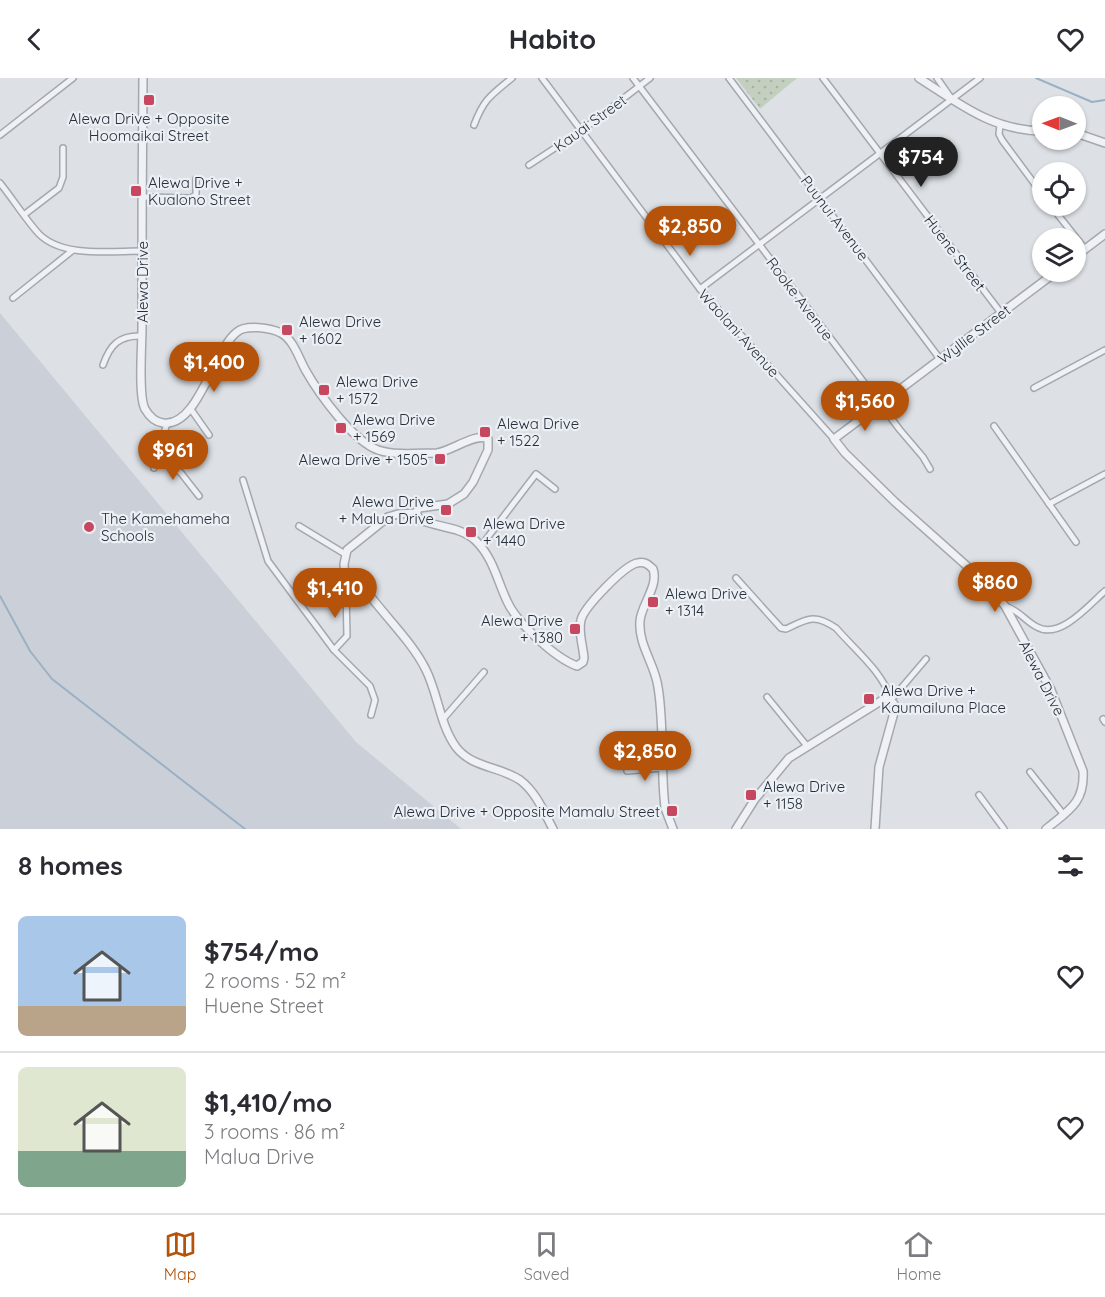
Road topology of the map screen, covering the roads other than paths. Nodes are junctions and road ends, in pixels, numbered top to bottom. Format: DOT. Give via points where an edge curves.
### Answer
graph roads {
  1 [pos="73,78"];
  2 [pos="143,78"];
  3 [pos="512,78"];
  4 [pos="542,78"];
  5 [pos="633,78"];
  6 [pos="650,78"];
  7 [pos="729,78"];
  8 [pos="823,78"];
  9 [pos="919,78"];
  10 [pos="937,78"];
  11 [pos="980,78"];
  12 [pos="639,87"];
  13 [pos="952,99"];
  14 [pos="1000,125"];
  15 [pos="474,126"];
  16 [pos="1032,130"];
  17 [pos="581,131"];
  18 [pos="0,135"];
  19 [pos="1086,136"];
  20 [pos="1105,142"];
  21 [pos="63,148"];
  22 [pos="881,154"];
  23 [pos="529,165"];
  24 [pos="196,179"];
  25 [pos="1032,180"];
  26 [pos="0,183"];
  27 [pos="142,197"];
  28 [pos="820,199"];
  29 [pos="24,214"];
  30 [pos="1059,216"];
  31 [pos="1068,228"];
  32 [pos="1105,234"];
  33 [pos="760,245"];
  34 [pos="1086,248"];
  35 [pos="73,250"];
  36 [pos="142,251"];
  37 [pos="1043,282"];
  38 [pos="700,289"];
  39 [pos="13,298"];
  40 [pos="1001,313"];
  41 [pos="142,336"];
  42 [pos="1105,350"];
  43 [pos="940,359"];
  44 [pos="103,365"];
  45 [pos="1034,388"];
  46 [pos="880,404"];
  47 [pos="190,408"];
  48 [pos="167,423"];
  49 [pos="994,426"];
  50 [pos="209,435"];
  51 [pos="834,439"];
  52 [pos="158,455"];
  53 [pos="154,468"];
  54 [pos="930,470"];
  55 [pos="1105,474"];
  56 [pos="243,480"];
  57 [pos="555,489"];
  58 [pos="199,496"];
  59 [pos="1049,504"];
  60 [pos="416,513"];
  61 [pos="299,526"];
  62 [pos="1076,542"];
  63 [pos="481,546"];
  64 [pos="345,554"];
  65 [pos="736,579"];
  66 [pos="1105,591"];
  67 [pos="346,592"];
  68 [pos="1005,606"];
  69 [pos="334,650"];
  70 [pos="926,659"];
  71 [pos="484,672"];
  72 [pos="767,697"];
  73 [pos="891,700"];
  74 [pos="371,714"];
  75 [pos="444,718"];
  76 [pos="807,746"];
  77 [pos="662,768"];
  78 [pos="627,771"];
  79 [pos="1030,772"];
  80 [pos="979,795"];
  81 [pos="1064,815"];
  82 [pos="553,829"];
  83 [pos="673,829"];
  84 [pos="736,829"];
  85 [pos="875,829"];
  86 [pos="1004,829"];
  87 [pos="1046,829"];
  1 -- 18 [label="street"];
  2 -- 27 [label="street, Alewa Drive"];
  3 -- 15 [label="street" via="482,104"];
  4 -- 17 [label="street, Waolani Avenue"];
  5 -- 12 [label="street, Rooke Avenue"];
  6 -- 12 [label="street, Kauai Street"];
  7 -- 28 [label="street, Puunui Avenue"];
  8 -- 22 [label="street, Huene Street"];
  9 -- 13 [label="street"];
  10 -- 13 [label="street"];
  11 -- 13 [label="street"];
  12 -- 17 [label="street, Kauai Street"];
  12 -- 33 [label="street, Rooke Avenue"];
  13 -- 14 [label="street"];
  13 -- 22 [label="street"];
  14 -- 16 [label="street"];
  14 -- 25 [label="street" via="1002,140"];
  17 -- 23 [label="street, Kauai Street"];
  17 -- 38 [label="street, Waolani Avenue"];
  19 -- 20 [label="street"];
  21 -- 29 [label="street" via="59,188"];
  22 -- 28 [label="street"];
  22 -- 40 [label="street, Huene Street"];
  24 -- 27 [label="street" via="196,195 190,198"];
  26 -- 29 [label="street"];
  27 -- 36 [label="street, Alewa Drive"];
  28 -- 33 [label="street"];
  28 -- 43 [label="street, Puunui Avenue"];
  29 -- 35 [label="street" via="41,236"];
  30 -- 31 [label="street"];
  32 -- 34 [label="street"];
  33 -- 38 [label="street"];
  33 -- 46 [label="street, Rooke Avenue"];
  35 -- 36 [label="street"];
  35 -- 39 [label="street"];
  36 -- 41 [label="street, Alewa Drive"];
  37 -- 40 [label="street, Wyllie Street"];
  38 -- 51 [label="street, Waolani Avenue"];
  40 -- 43 [label="street, Wyllie Street"];
  41 -- 44 [label="street" via="115,342"];
  41 -- 48 [label="street, Alewa Drive" via="143,403 150,416"];
  42 -- 45 [label="street"];
  43 -- 46 [label="street, Wyllie Street"];
  46 -- 51 [label="street, Wyllie Street"];
  46 -- 54 [label="street, Rooke Avenue"];
  47 -- 48 [label="street"];
  47 -- 50 [label="street"];
  47 -- 60 [label="street" via="237,331 248,328 282,333 318,390 350,430 373,448 437,453 480,436 488,439 488,450 464,494 448,504 419,508"];
  48 -- 52 [label="street"];
  49 -- 59 [label="street"];
  51 -- 68 [label="street, Alewa Drive" via="895,502 986,583"];
  52 -- 53 [label="street"];
  52 -- 58 [label="street" via="181,473"];
  55 -- 59 [label="street"];
  56 -- 69 [label="street" via="268,561"];
  57 -- 63 [label="street" via="536,474"];
  59 -- 62 [label="street"];
  60 -- 63 [label="street" via="420,520 467,534"];
  60 -- 64 [label="street" via="388,517"];
  61 -- 64 [label="street"];
  63 -- 77 [label="street" via="512,610 542,642 577,666 584,658 580,627 587,608 634,563 646,563 653,569 654,580 640,630 658,687"];
  64 -- 67 [label="street"];
  65 -- 73 [label="street" via="781,628 811,618 836,628 888,688"];
  66 -- 68 [label="street" via="1069,622 1053,630 1037,628 1017,610"];
  67 -- 69 [label="street" via="347,636"];
  67 -- 75 [label="street" via="371,597 408,643 426,669"];
  68 -- 81 [label="street, Alewa Drive" via="1051,690 1083,771 1083,790"];
  69 -- 74 [label="street" via="370,686 375,700"];
  70 -- 73 [label="street"];
  71 -- 75 [label="street"];
  72 -- 76 [label="street"];
  73 -- 76 [label="street" via="884,699"];
  73 -- 85 [label="street" via="895,709 879,767"];
  75 -- 82 [label="street" via="461,753 477,764 522,782 532,791"];
  76 -- 84 [label="street" via="777,771"];
  77 -- 78 [label="street"];
  77 -- 83 [label="street" via="665,808"];
  79 -- 81 [label="street"];
  80 -- 86 [label="street"];
  81 -- 87 [label="street, Alewa Drive"];
}
